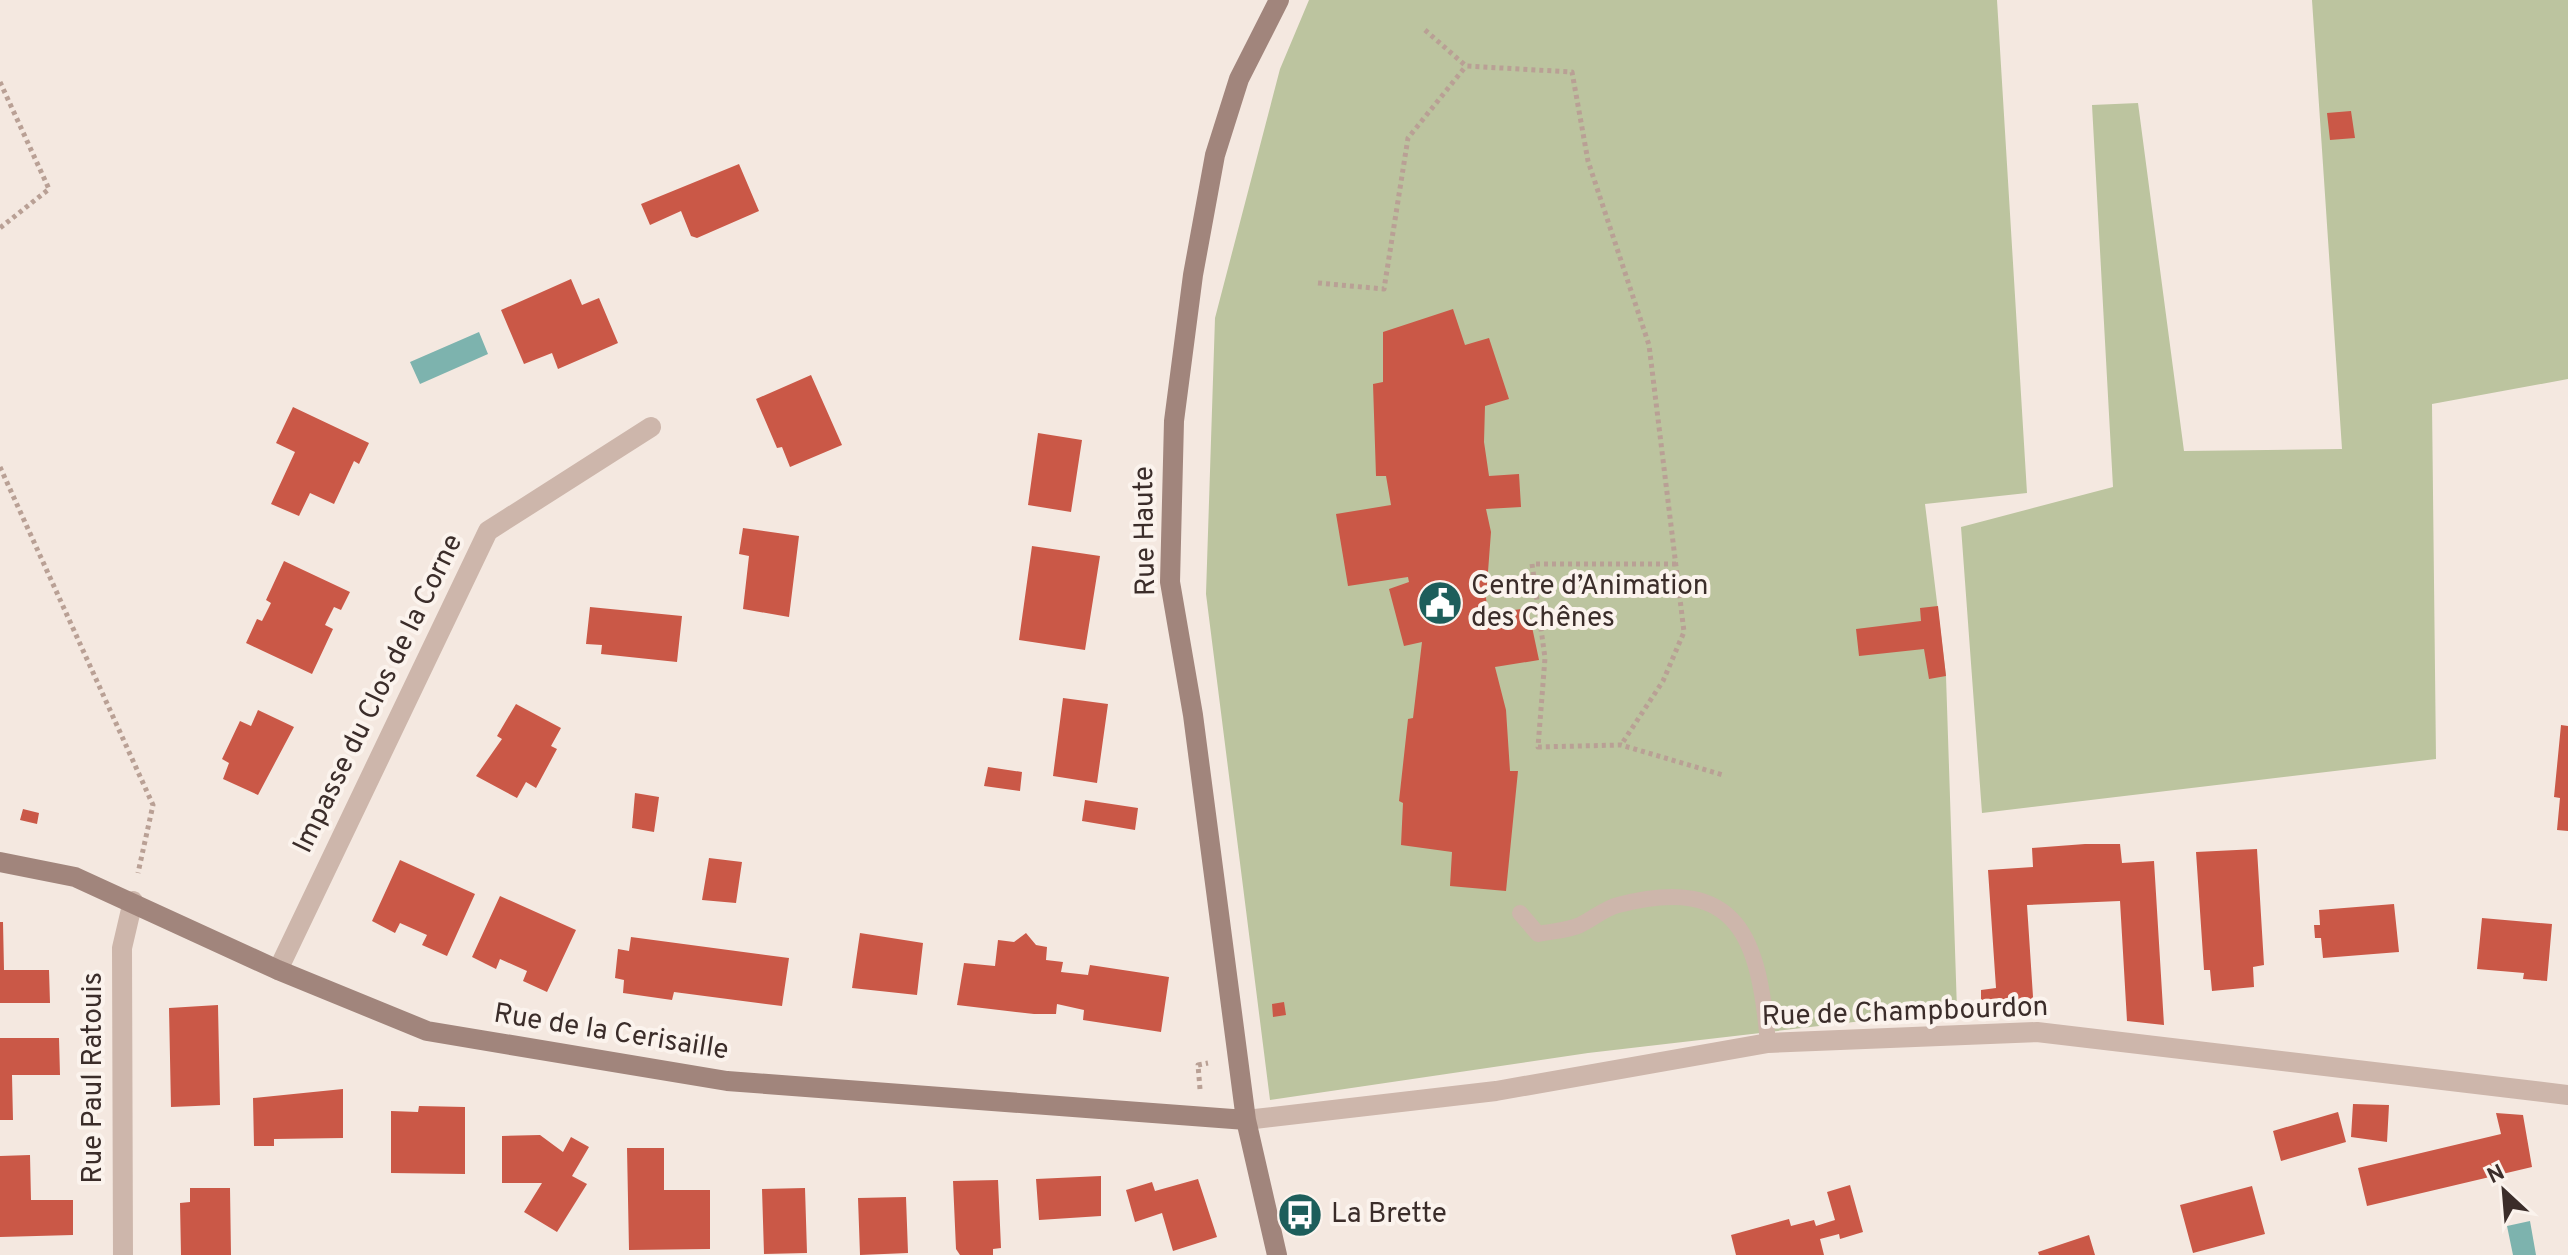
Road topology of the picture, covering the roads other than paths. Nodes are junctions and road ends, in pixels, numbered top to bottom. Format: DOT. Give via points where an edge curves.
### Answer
graph roads {
  1 [pos="1279,0"];
  2 [pos="651,427"];
  3 [pos="0,862"];
  4 [pos="133,901"];
  5 [pos="1520,913"];
  6 [pos="278,970"];
  7 [pos="1768,1043"];
  8 [pos="2568,1095"];
  9 [pos="1246,1120"];
  10 [pos="123,1255"];
  11 [pos="1277,1255"];
  1 -- 9 [label="street, Rue Haute" via="1239,79 1215,155 1174,421 1170,582 1193,715"];
  2 -- 6 [label="street, Impasse du Clos de la Corne" via="488,531"];
  3 -- 4 [label="street, Rue de la Cerisaille" via="51,870"];
  4 -- 6 [label="street, Rue de la Cerisaille"];
  4 -- 10 [label="street, Rue Paul Ratouis" via="122,948"];
  5 -- 7 [label="lane" via="1538,934 1578,927 1615,905 1661,898 1713,902 1746,933 1763,988"];
  6 -- 9 [label="street, Rue de la Cerisaille" via="427,1031 727,1081"];
  7 -- 8 [label="street, Rue de Champbourdon" via="2037,1032"];
  7 -- 9 [label="street, Rue de Champbourdon" via="1496,1091"];
  9 -- 11 [label="street, Rue Haute"];
}
